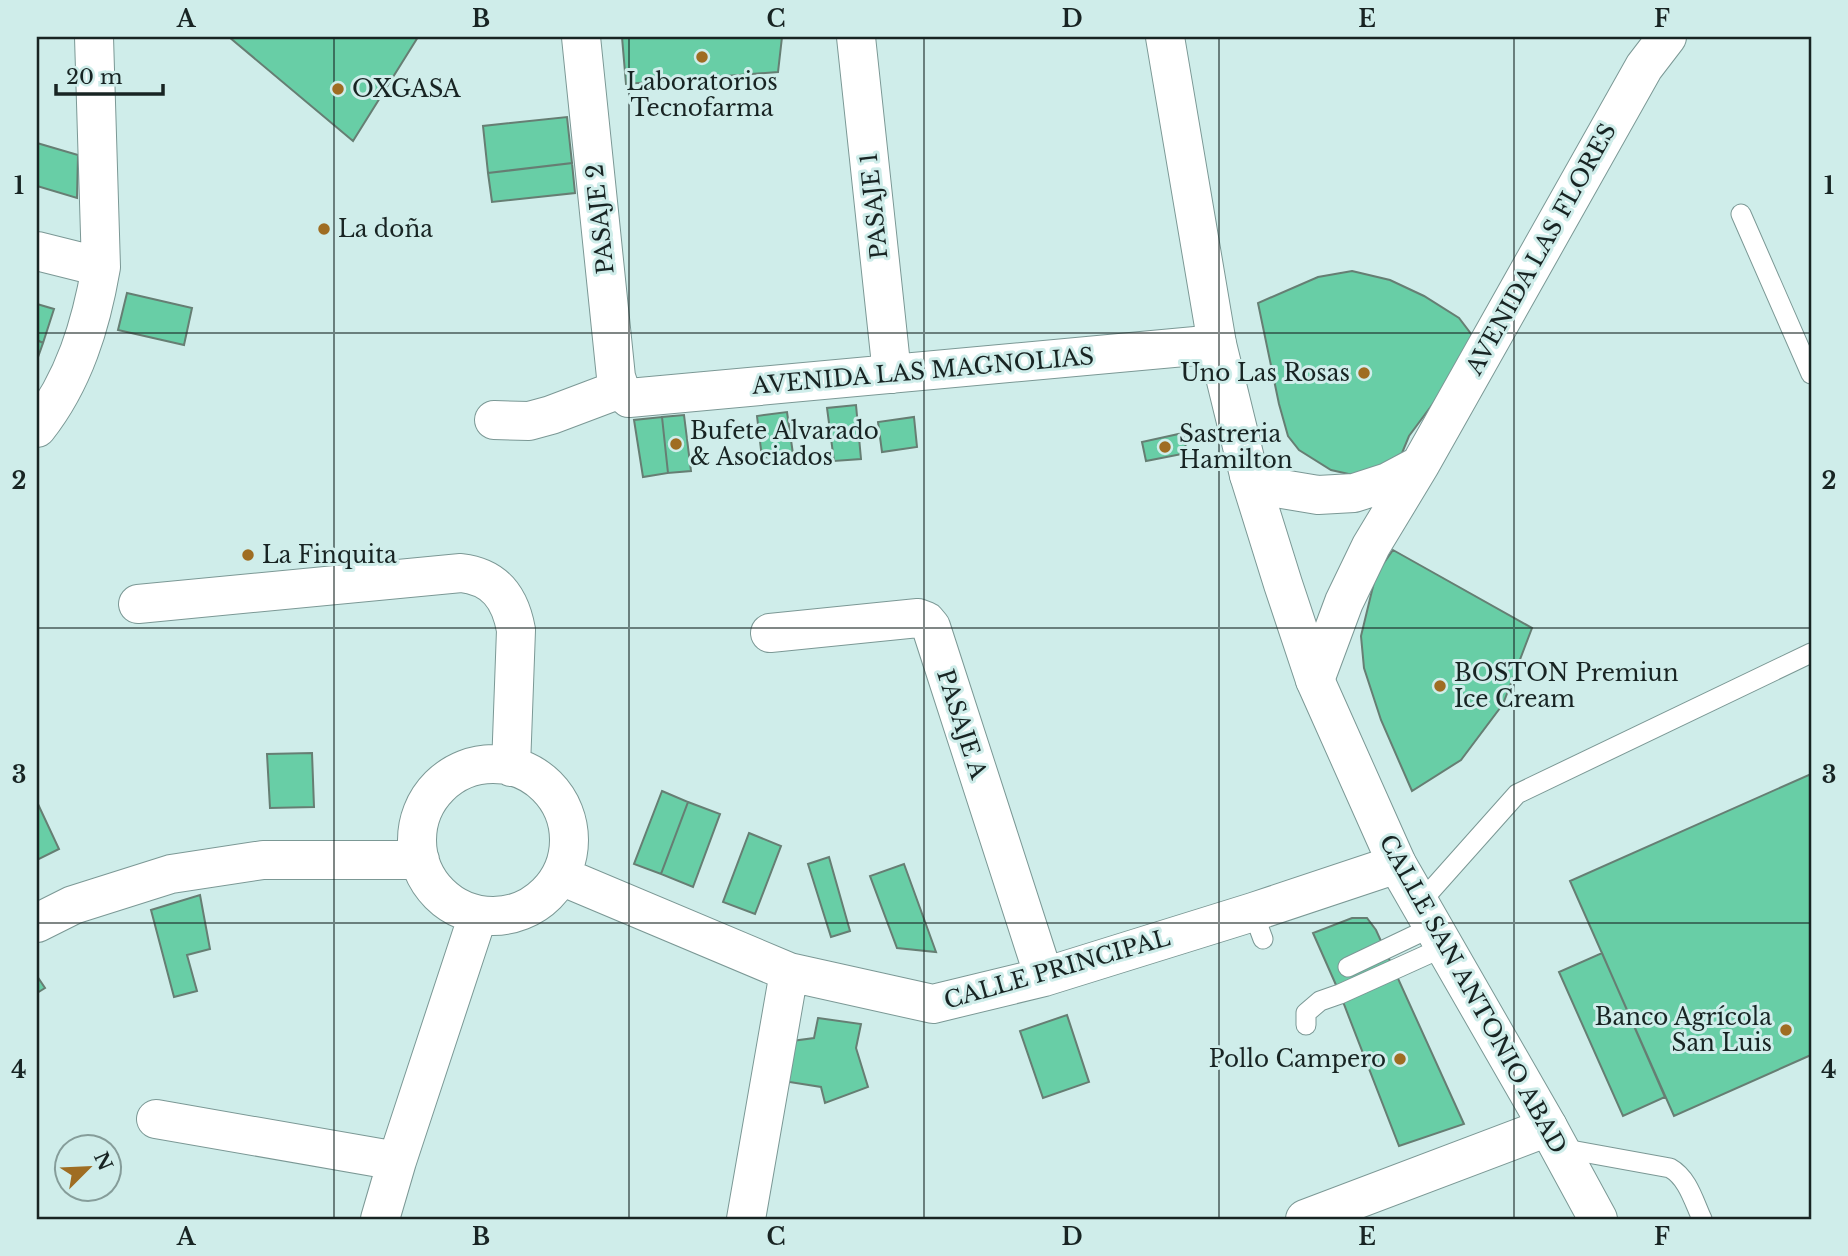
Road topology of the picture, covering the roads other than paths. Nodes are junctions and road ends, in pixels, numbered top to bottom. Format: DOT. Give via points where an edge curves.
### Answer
graph roads {
  1 [pos="94,37"];
  2 [pos="581,37"];
  3 [pos="856,37"];
  4 [pos="1165,37"];
  5 [pos="1667,37"];
  6 [pos="1741,214"];
  7 [pos="37,251"];
  8 [pos="101,267"];
  9 [pos="1217,344"];
  10 [pos="1811,373"];
  11 [pos="892,374"];
  12 [pos="624,393"];
  13 [pos="494,420"];
  14 [pos="37,428"];
  15 [pos="1420,465"];
  16 [pos="1249,475"];
  17 [pos="138,604"];
  18 [pos="770,633"];
  19 [pos="1811,653"];
  20 [pos="1315,680"];
  21 [pos="512,766"];
  22 [pos="420,860"];
  23 [pos="1397,864"];
  24 [pos="561,876"];
  25 [pos="478,915"];
  26 [pos="37,923"];
  27 [pos="1432,926"];
  28 [pos="1348,967"];
  29 [pos="789,972"];
  30 [pos="1044,977"];
  31 [pos="1306,1024"];
  32 [pos="156,1119"];
  33 [pos="1554,1138"];
  34 [pos="397,1161"];
  35 [pos="380,1219"];
  36 [pos="746,1219"];
  37 [pos="1305,1219"];
  38 [pos="1598,1219"];
  39 [pos="1702,1219"];
  1 -- 8 [label="street"];
  2 -- 12 [label="street, PASAJE 2" via="616,377"];
  3 -- 11 [label="street, PASAJE 1"];
  4 -- 9 [label="street, CALLE SAN ANTONIO ABAD"];
  5 -- 15 [label="street, AVENIDA LAS FLORES" via="1644,67"];
  6 -- 10 [label="lane"];
  7 -- 8 [label="street"];
  8 -- 14 [label="street" via="77,358"];
  9 -- 11 [label="street, AVENIDA LAS MAGNOLIAS"];
  9 -- 16 [label="street, CALLE SAN ANTONIO ABAD"];
  11 -- 12 [label="street, AVENIDA LAS MAGNOLIAS"];
  12 -- 13 [label="street, AVENIDA LAS MAGNOLIAS" via="529,421"];
  15 -- 16 [label="street" via="1354,493 1318,495 1282,489"];
  15 -- 20 [label="street, AVENIDA LAS FLORES" via="1371,546"];
  16 -- 20 [label="street, CALLE SAN ANTONIO ABAD"];
  17 -- 21 [label="street" via="473,574 493,584 514,619"];
  18 -- 30 [label="street, PASAJE A" via="918,618 931,627"];
  19 -- 27 [label="lane" via="1517,794"];
  20 -- 23 [label="street, CALLE SAN ANTONIO ABAD"];
  21 -- 22 [label="street" via="480,765 463,770 434,791 419,824"];
  21 -- 24 [label="street" via="533,775 559,802 569,839"];
  22 -- 25 [label="street" via="435,889 448,901"];
  22 -- 26 [label="street" via="263,860 171,874 73,905"];
  23 -- 27 [label="street, CALLE SAN ANTONIO ABAD"];
  23 -- 30 [label="street, CALLE PRINCIPAL" via="1258,926"];
  24 -- 25 [label="street" via="540,901 526,909 510,915"];
  24 -- 29 [label="street, CALLE PRINCIPAL"];
  25 -- 34 [label="street"];
  27 -- 28 [label="lane"];
  27 -- 31 [label="lane" via="1340,994 1320,1001 1306,1013"];
  27 -- 33 [label="street, CALLE SAN ANTONIO ABAD"];
  29 -- 30 [label="street, CALLE PRINCIPAL" via="933,1004"];
  29 -- 36 [label="street"];
  32 -- 34 [label="street"];
  33 -- 37 [label="street"];
  33 -- 38 [label="street, CALLE SAN ANTONIO ABAD"];
  33 -- 39 [label="lane" via="1671,1168 1684,1180"];
  34 -- 35 [label="street"];
}
